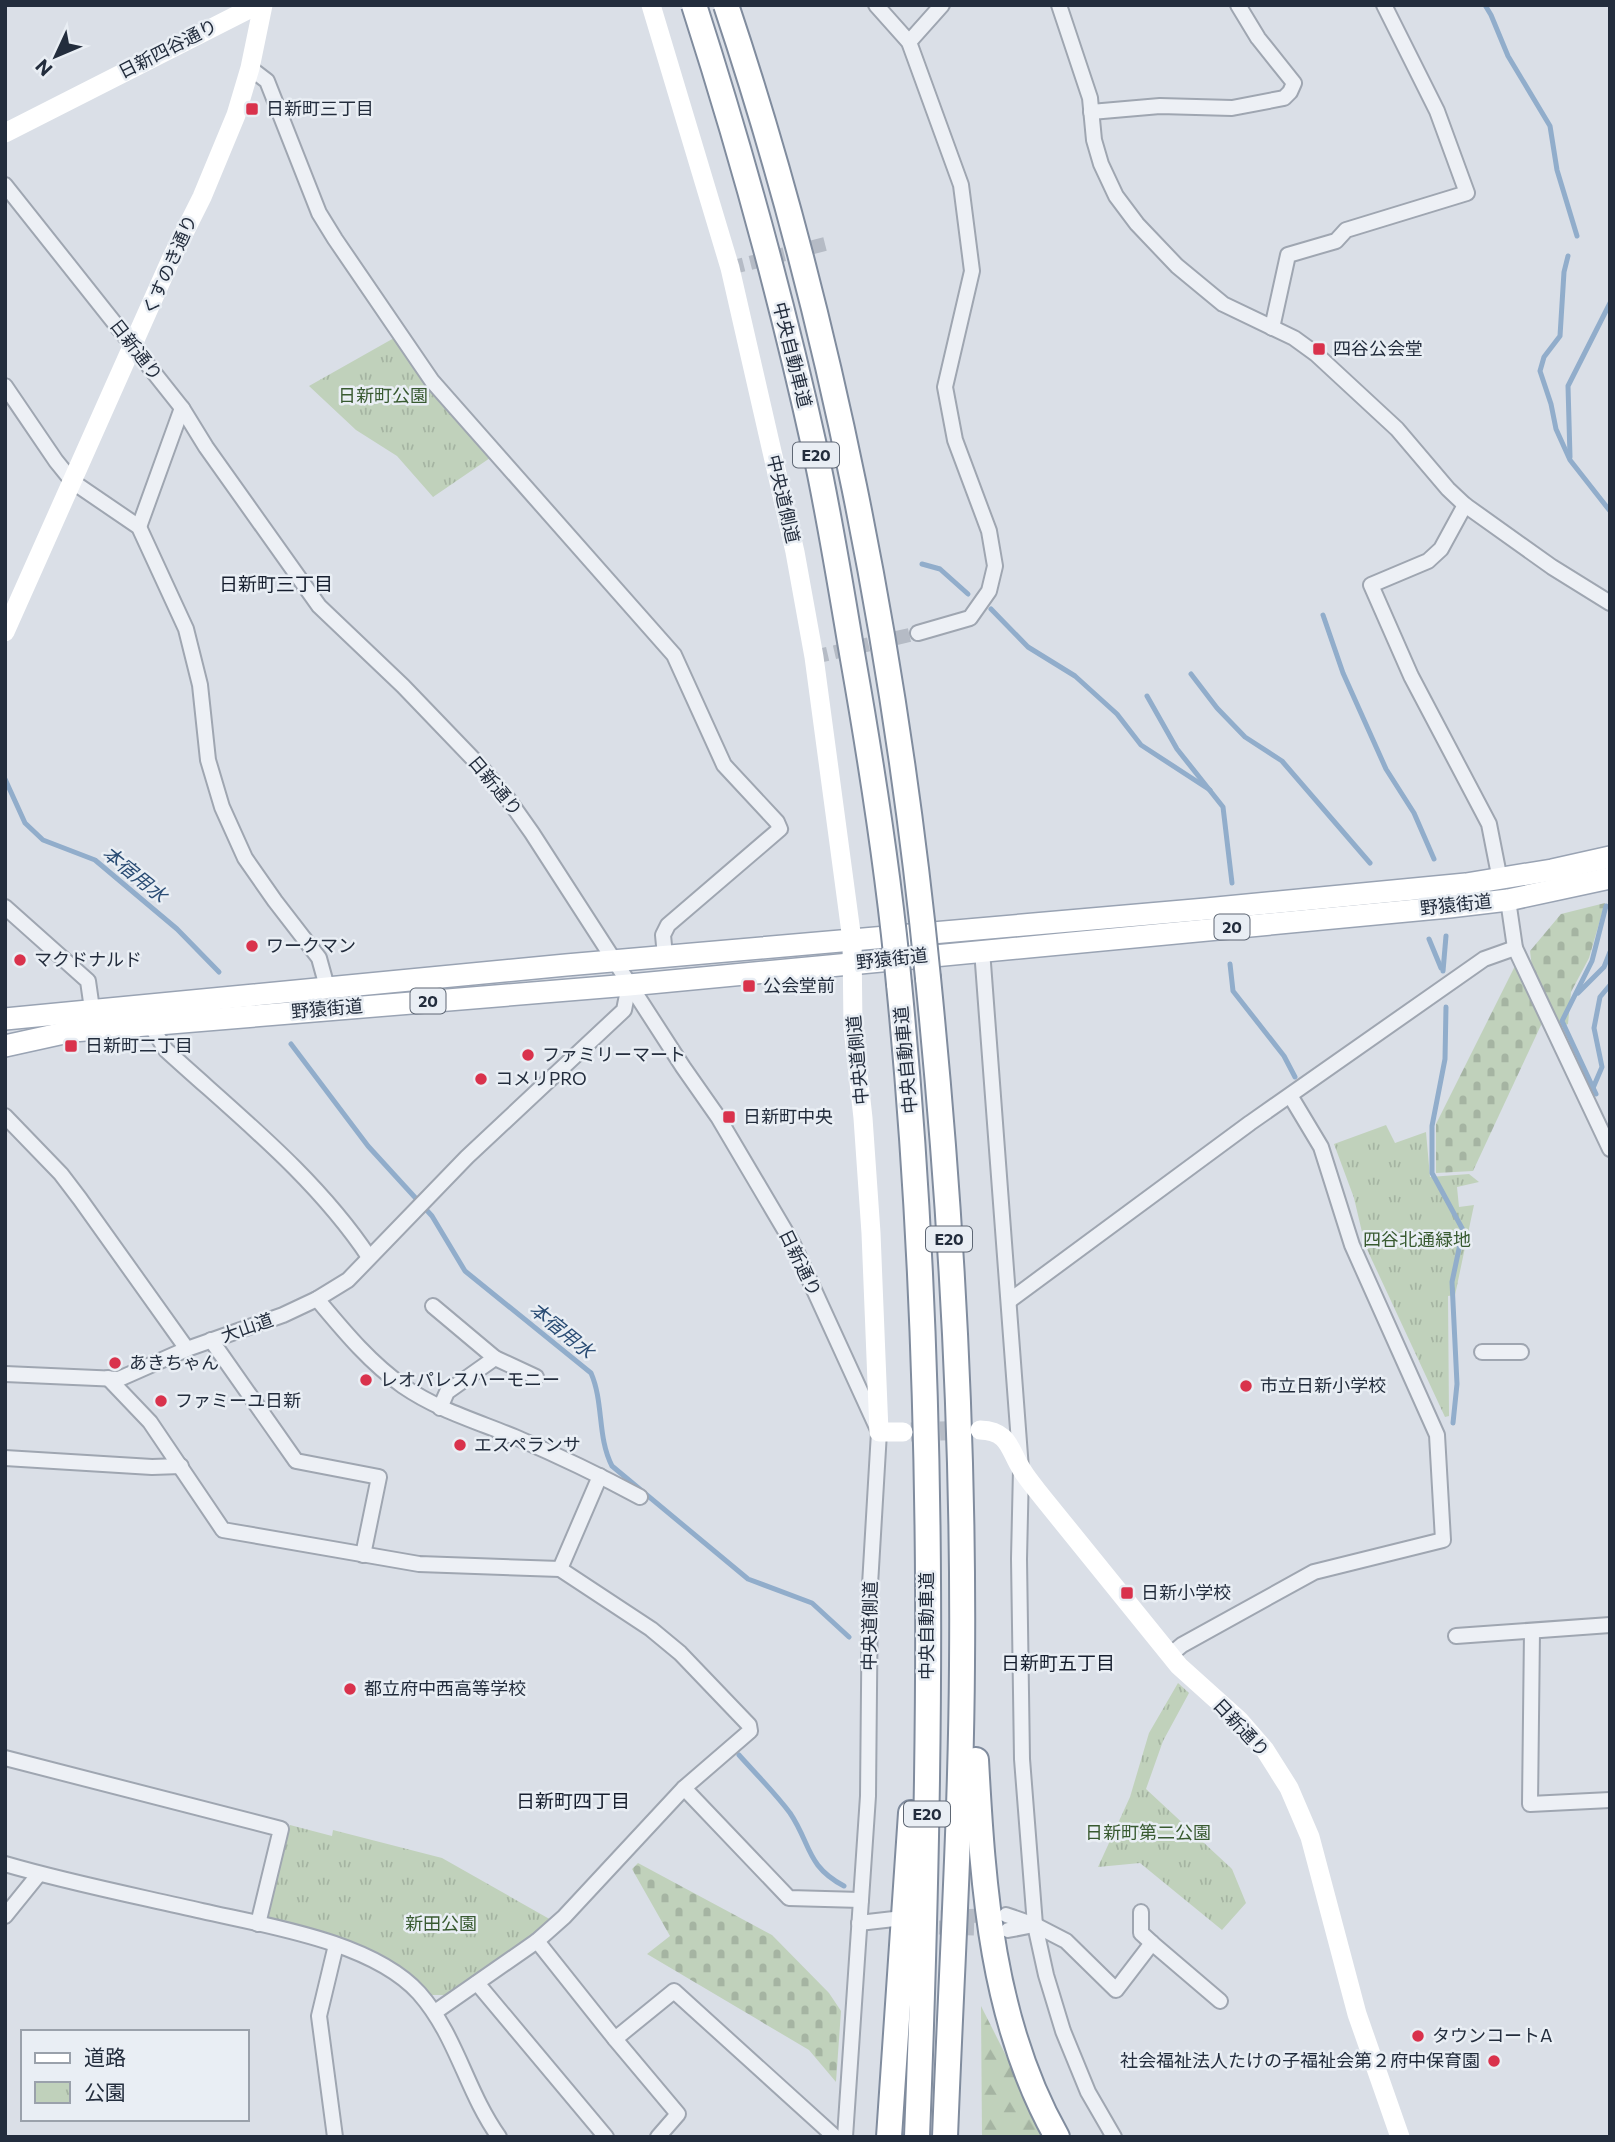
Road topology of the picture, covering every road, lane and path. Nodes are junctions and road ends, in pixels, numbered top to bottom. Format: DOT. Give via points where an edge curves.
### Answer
graph roads {
  1 [pos="260,5"];
  2 [pos="651,5"];
  3 [pos="694,5"];
  4 [pos="726,5"];
  5 [pos="876,5"];
  6 [pos="942,5"];
  7 [pos="1059,5"];
  8 [pos="1238,5"];
  9 [pos="1384,5"];
  10 [pos="909,41"];
  11 [pos="250,68"];
  12 [pos="1091,111"];
  13 [pos="5,134"];
  14 [pos="5,185"];
  15 [pos="1272,328"];
  16 [pos="134,347"];
  17 [pos="5,386"];
  18 [pos="182,408"];
  19 [pos="72,482"];
  20 [pos="1465,505"];
  21 [pos="139,527"];
  22 [pos="1610,603"];
  23 [pos="5,632"];
  24 [pos="918,633"];
  25 [pos="1609,859"];
  26 [pos="1500,880"];
  27 [pos="1508,900"];
  28 [pos="5,907"];
  29 [pos="852,940"];
  30 [pos="1516,948"];
  31 [pos="982,950"];
  32 [pos="665,956"];
  33 [pos="613,961"];
  34 [pos="853,963"];
  35 [pos="629,985"];
  36 [pos="327,988"];
  37 [pos="92,1009"];
  38 [pos="5,1019"];
  39 [pos="151,1026"];
  40 [pos="5,1046"];
  41 [pos="1291,1097"];
  42 [pos="5,1116"];
  43 [pos="1610,1149"];
  44 [pos="369,1257"];
  45 [pos="317,1299"];
  46 [pos="1009,1301"];
  47 [pos="433,1306"];
  48 [pos="212,1340"];
  49 [pos="187,1349"];
  50 [pos="1482,1352"];
  51 [pos="1521,1352"];
  52 [pos="495,1358"];
  53 [pos="5,1374"];
  54 [pos="536,1377"];
  55 [pos="108,1378"];
  56 [pos="440,1408"];
  57 [pos="980,1430"];
  58 [pos="879,1432"];
  59 [pos="902,1432"];
  60 [pos="5,1458"];
  61 [pos="181,1466"];
  62 [pos="1021,1469"];
  63 [pos="600,1476"];
  64 [pos="927,1491"];
  65 [pos="640,1497"];
  66 [pos="960,1501"];
  67 [pos="363,1555"];
  68 [pos="560,1569"];
  69 [pos="1610,1625"];
  70 [pos="1532,1630"];
  71 [pos="1456,1636"];
  72 [pos="1170,1655"];
  73 [pos="5,1758"];
  74 [pos="684,1788"];
  75 [pos="1610,1800"];
  76 [pos="5,1864"];
  77 [pos="39,1874"];
  78 [pos="861,1900"];
  79 [pos="1141,1912"];
  80 [pos="5,1916"];
  81 [pos="1007,1922"];
  82 [pos="859,1923"];
  83 [pos="893,1923"];
  84 [pos="258,1924"];
  85 [pos="1035,1925"];
  86 [pos="537,1941"];
  87 [pos="1152,1942"];
  88 [pos="336,1945"];
  89 [pos="477,1983"];
  90 [pos="1220,2001"];
  91 [pos="435,2012"];
  92 [pos="615,2039"];
  93 [pos="335,2137"];
  94 [pos="499,2137"];
  95 [pos="606,2137"];
  96 [pos="658,2137"];
  97 [pos="835,2137"];
  98 [pos="845,2137"];
  99 [pos="889,2137"];
  100 [pos="917,2137"];
  101 [pos="945,2137"];
  102 [pos="1057,2137"];
  103 [pos="1114,2137"];
  104 [pos="1400,2137"];
  1 -- 11 [label="street, くすのき通り"];
  1 -- 13 [label="street, 日新四谷通り"];
  2 -- 29 [label="street, 中央道側道" via="730,268 795,552 814,657"];
  3 -- 64 [label="highway, 中央自動車道 / E20, bridge" via="789,338 816,453 868,745 892,914 913,1146"];
  4 -- 66 [label="highway, 中央自動車道 / E20, bridge" via="786,204 845,447 898,741 942,1128"];
  5 -- 10 [label="street"];
  6 -- 10 [label="street"];
  7 -- 12 [label="street"];
  8 -- 12 [label="street" via="1294,83 1284,98 1232,108 1160,106"];
  9 -- 15 [label="street" via="1437,111 1467,193 1346,230 1336,241 1288,254"];
  10 -- 24 [label="street" via="961,185 972,271 946,387 955,440 989,531 995,566 989,591 970,618"];
  11 -- 16 [label="street, くすのき通り" via="209,180"];
  11 -- 32 [label="street" via="267,81 319,213 432,381 674,655 724,765 777,822 780,830 668,925 663,935"];
  12 -- 15 [label="street" via="1101,164 1126,211 1207,292"];
  14 -- 16 [label="street, 日新通り"];
  15 -- 20 [label="street" via="1294,338 1345,379"];
  16 -- 18 [label="street, 日新通り"];
  16 -- 19 [label="street, くすのき通り"];
  17 -- 19 [label="street"];
  18 -- 21 [label="street"];
  18 -- 33 [label="street, 日新通り" via="319,606 403,685 508,799"];
  19 -- 21 [label="street"];
  19 -- 23 [label="street, くすのき通り"];
  20 -- 22 [label="street"];
  20 -- 26 [label="street" via="1441,549 1428,561 1371,585 1411,676 1489,824"];
  21 -- 36 [label="street" via="186,629 200,685 208,760 222,807 245,858 319,958"];
  25 -- 26 [label="main road, 野猿街道 / 20"];
  25 -- 27 [label="main road, 野猿街道 / 20"];
  26 -- 29 [label="main road, 野猿街道 / 20"];
  27 -- 30 [label="street"];
  27 -- 31 [label="main road, 野猿街道 / 20"];
  28 -- 37 [label="street" via="88,982"];
  29 -- 32 [label="main road, 野猿街道 / 20"];
  29 -- 34 [label="street, 中央道側道"];
  30 -- 41 [label="street" via="1485,959"];
  30 -- 43 [label="street"];
  31 -- 34 [label="main road, 野猿街道 / 20"];
  31 -- 46 [label="street"];
  32 -- 33 [label="main road, 野猿街道 / 20"];
  33 -- 35 [label="street, 日新通り"];
  33 -- 36 [label="main road, 野猿街道 / 20"];
  34 -- 35 [label="main road, 野猿街道 / 20"];
  34 -- 58 [label="street, 中央道側道" via="853,1028 870,1220"];
  35 -- 39 [label="main road, 野猿街道 / 20"];
  35 -- 44 [label="street, 大山道" via="624,1010 467,1157"];
  35 -- 58 [label="street, 日新通り" via="718,1117 793,1244"];
  36 -- 37 [label="main road, 野猿街道 / 20"];
  37 -- 38 [label="main road, 野猿街道 / 20"];
  39 -- 40 [label="main road, 野猿街道 / 20" via="73,1031"];
  39 -- 44 [label="street" via="166,1051 305,1177"];
  41 -- 46 [label="street"];
  41 -- 72 [label="street" via="1321,1147 1352,1245 1437,1435 1443,1540 1314,1572"];
  42 -- 49 [label="street" via="61,1174"];
  44 -- 45 [label="street, 大山道" via="348,1280"];
  45 -- 48 [label="street, 大山道"];
  45 -- 56 [label="street" via="374,1363"];
  46 -- 62 [label="street"];
  47 -- 52 [label="street"];
  48 -- 49 [label="street, 大山道"];
  48 -- 67 [label="street" via="296,1461 379,1477"];
  49 -- 55 [label="street, 大山道" via="119,1379"];
  50 -- 51 [label="street"];
  52 -- 54 [label="street"];
  52 -- 56 [label="street" via="447,1392"];
  53 -- 55 [label="street, 大山道"];
  55 -- 61 [label="street" via="150,1422"];
  56 -- 63 [label="street"];
  57 -- 62 [label="street, 日新通り" via="1003,1436"];
  58 -- 59 [label="street"];
  58 -- 78 [label="street, 中央道側道"];
  60 -- 61 [label="street"];
  61 -- 67 [label="street" via="223,1530"];
  62 -- 72 [label="street, 日新通り"];
  62 -- 85 [label="street" via="1022,1759"];
  63 -- 65 [label="street"];
  63 -- 68 [label="street"];
  64 -- 99 [label="highway"];
  64 -- 100 [label="highway, 中央自動車道 / E20" via="927,1831"];
  66 -- 101 [label="highway, 中央自動車道 / E20" via="960,1804"];
  66 -- 102 [label="highway" via="977,1791 993,1947 1014,2037"];
  67 -- 68 [label="street" via="419,1564"];
  68 -- 74 [label="street" via="651,1629 749,1725 750,1731"];
  69 -- 70 [label="street"];
  70 -- 71 [label="street"];
  70 -- 75 [label="street" via="1531,1804"];
  72 -- 104 [label="street, 日新通り" via="1265,1750 1301,1812 1357,2014"];
  73 -- 84 [label="street" via="281,1829"];
  74 -- 78 [label="street" via="789,1898"];
  74 -- 86 [label="street"];
  76 -- 77 [label="street"];
  77 -- 80 [label="street"];
  77 -- 84 [label="street"];
  78 -- 82 [label="street, 中央道側道"];
  79 -- 87 [label="street" via="1141,1933"];
  81 -- 85 [label="street"];
  82 -- 83 [label="street"];
  82 -- 98 [label="street, 中央道側道"];
  84 -- 88 [label="street"];
  85 -- 87 [label="street" via="1066,1941 1116,1990"];
  85 -- 103 [label="street" via="1063,2031 1088,2092"];
  86 -- 89 [label="street"];
  86 -- 92 [label="street"];
  87 -- 90 [label="street"];
  88 -- 91 [label="street" via="394,1971"];
  88 -- 93 [label="street" via="319,2016"];
  89 -- 91 [label="street"];
  89 -- 95 [label="street"];
  91 -- 94 [label="street"];
  92 -- 96 [label="street" via="678,2114"];
  92 -- 97 [label="street" via="674,1991"];
}
